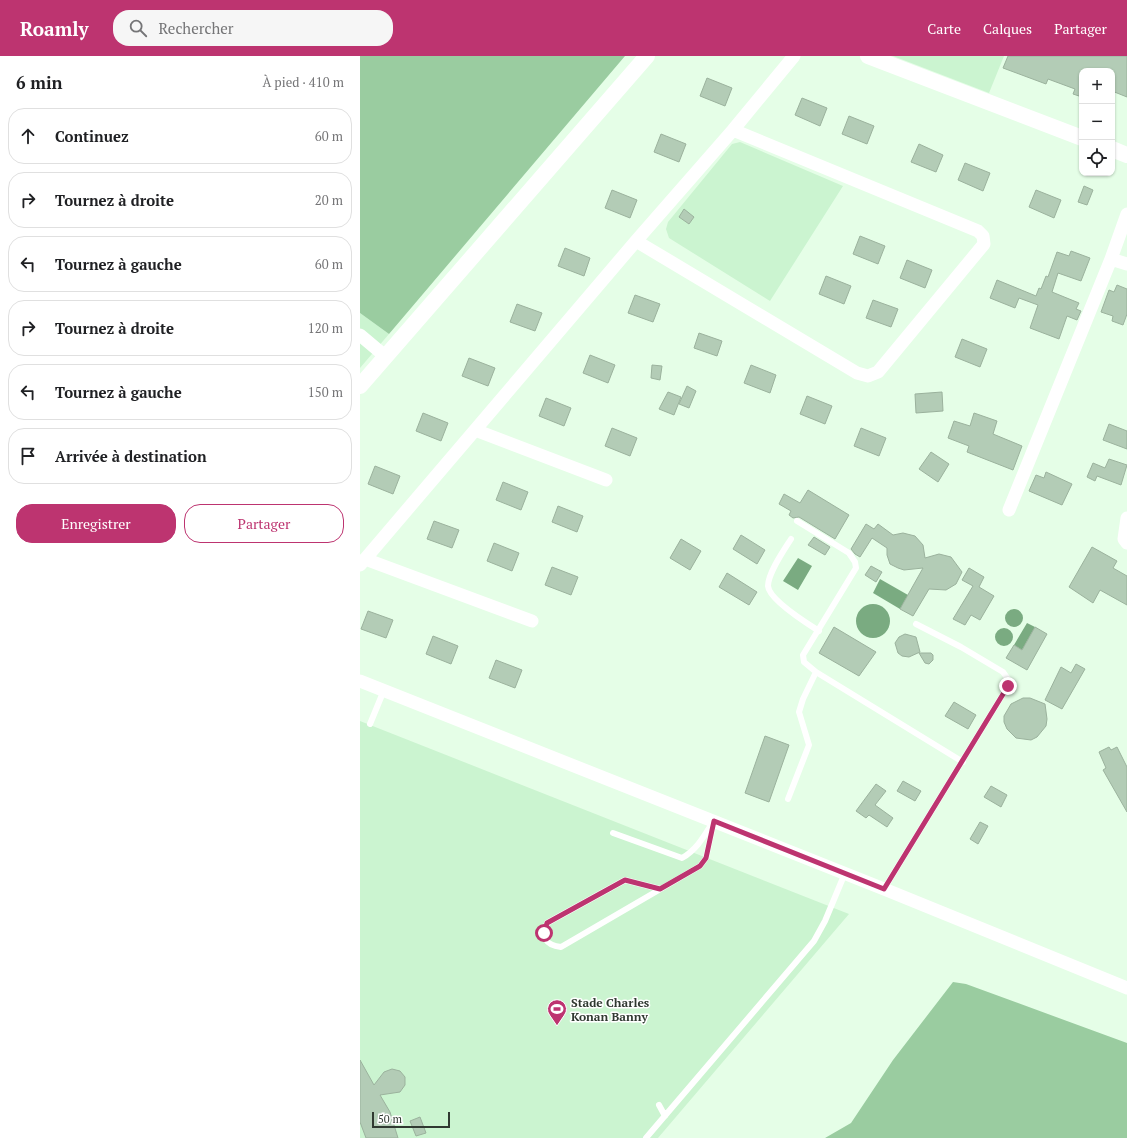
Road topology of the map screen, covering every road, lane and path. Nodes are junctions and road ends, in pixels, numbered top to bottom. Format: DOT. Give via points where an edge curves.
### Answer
graph roads {
  1 [pos="647,56"];
  2 [pos="794,56"];
  3 [pos="868,56"];
  4 [pos="733,130"];
  5 [pos="1079,137"];
  6 [pos="1115,150"];
  7 [pos="1127,155"];
  8 [pos="1127,214"];
  9 [pos="636,241"];
  10 [pos="1111,259"];
  11 [pos="1127,264"];
  12 [pos="360,335"];
  13 [pos="385,356"];
  14 [pos="360,386"];
  15 [pos="475,430"];
  16 [pos="606,480"];
  17 [pos="1009,510"];
  18 [pos="1127,518"];
  19 [pos="797,522"];
  20 [pos="791,539"];
  21 [pos="1127,543"];
  22 [pos="362,562"];
  23 [pos="532,621"];
  24 [pos="916,624"];
  25 [pos="819,631"];
  26 [pos="816,672"];
  27 [pos="361,684"];
  28 [pos="384,690"];
  29 [pos="370,724"];
  30 [pos="963,762"];
  31 [pos="788,799"];
  32 [pos="714,821"];
  33 [pos="613,833"];
  34 [pos="844,873"];
  35 [pos="660,889"];
  36 [pos="884,889"];
  37 [pos="1126,984"];
  38 [pos="731,1025"];
  39 [pos="736,1032"];
  40 [pos="659,1105"];
  41 [pos="665,1116"];
  42 [pos="646,1138"];
  1 -- 13 [label="street"];
  2 -- 4 [label="street"];
  3 -- 5 [label="street"];
  4 -- 9 [label="street"];
  4 -- 9 [label="street" via="978,231 983,236 984,244 878,372 868,376 857,373"];
  6 -- 7 [label="street"];
  8 -- 10 [label="street"];
  9 -- 15 [label="street"];
  10 -- 11 [label="street"];
  10 -- 17 [label="street"];
  12 -- 13 [label="street"];
  13 -- 14 [label="street"];
  15 -- 16 [label="street"];
  15 -- 22 [label="street"];
  18 -- 21 [label="street" via="1124,539"];
  19 -- 25 [label="lane" via="849,553 855,562 856,568"];
  20 -- 25 [label="lane" via="770,575 768,587 772,596"];
  22 -- 23 [label="street"];
  24 -- 30 [label="lane" via="1003,672 1008,679 1008,686"];
  25 -- 26 [label="lane" via="803,655 804,662"];
  26 -- 30 [label="lane"];
  26 -- 31 [label="lane" via="799,712 809,745"];
  27 -- 28 [label="street"];
  28 -- 29 [label="lane"];
  28 -- 32 [label="street"];
  30 -- 36 [label="lane"];
  32 -- 33 [label="lane" via="697,847 682,858"];
  32 -- 34 [label="street"];
  32 -- 35 [label="lane" via="706,858 700,866"];
  34 -- 36 [label="street"];
  34 -- 39 [label="lane" via="827,916 814,940"];
  35 -- 35 [label="lane" via="561,947 552,946 547,942 544,933 547,923 625,880"];
  36 -- 37 [label="street"];
  38 -- 39 [label="lane"];
  39 -- 41 [label="lane"];
  40 -- 41 [label="lane"];
  41 -- 42 [label="lane"];
}
